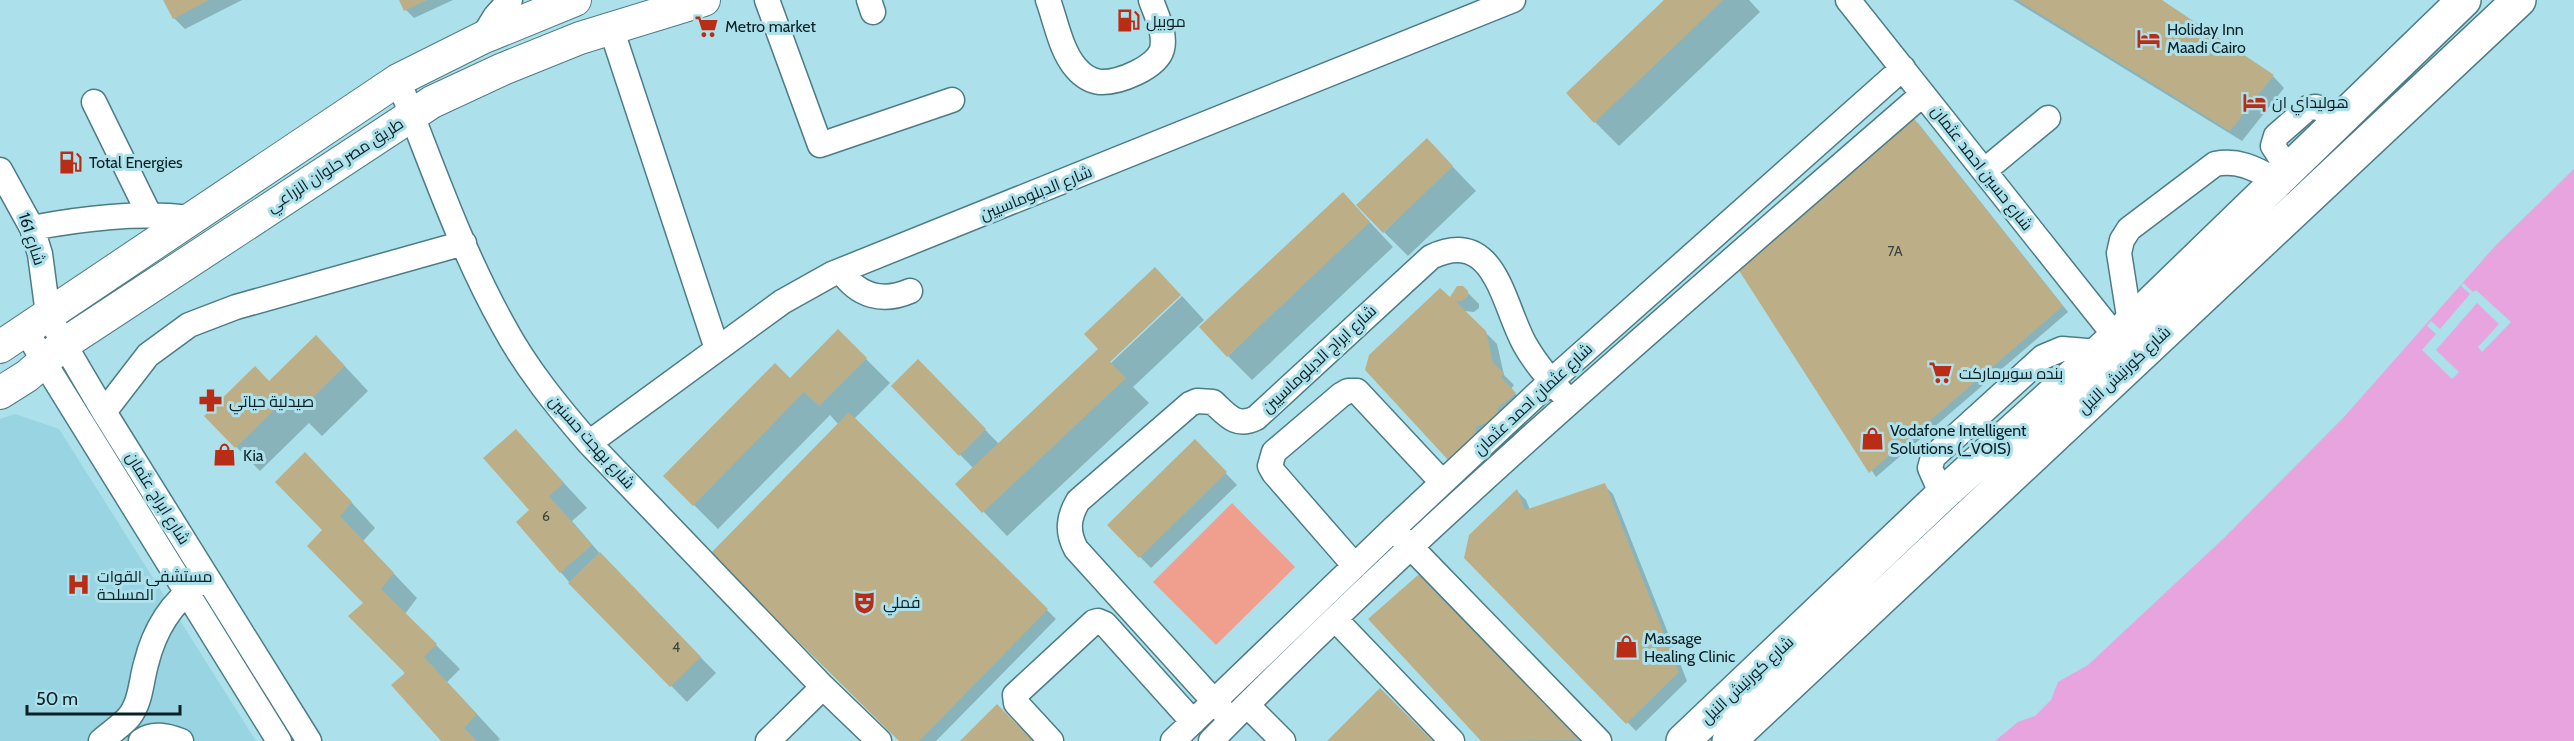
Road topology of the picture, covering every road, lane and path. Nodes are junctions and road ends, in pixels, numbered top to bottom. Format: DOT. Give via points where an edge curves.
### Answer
graph roads {
  1 [pos="510,0"];
  2 [pos="575,0"];
  3 [pos="704,0"];
  4 [pos="767,0"];
  5 [pos="1048,0"];
  6 [pos="1150,0"];
  7 [pos="1848,0"];
  8 [pos="2464,0"];
  9 [pos="2519,0"];
  10 [pos="1510,1"];
  11 [pos="612,28"];
  12 [pos="482,38"];
  13 [pos="1903,68"];
  14 [pos="398,81"];
  15 [pos="1923,94"];
  16 [pos="952,100"];
  17 [pos="94,102"];
  18 [pos="411,114"];
  19 [pos="2048,118"];
  20 [pos="0,170"];
  21 [pos="1984,171"];
  22 [pos="2283,175"];
  23 [pos="149,214"];
  24 [pos="191,218"];
  25 [pos="32,228"];
  26 [pos="1721,230"];
  27 [pos="464,243"];
  28 [pos="1739,253"];
  29 [pos="841,271"];
  30 [pos="910,291"];
  31 [pos="37,322"];
  32 [pos="2115,337"];
  33 [pos="0,347"];
  34 [pos="717,349"];
  35 [pos="54,353"];
  36 [pos="1551,381"];
  37 [pos="0,393"];
  38 [pos="1570,402"];
  39 [pos="104,412"];
  40 [pos="589,442"];
  41 [pos="1442,483"];
  42 [pos="1393,529"];
  43 [pos="1412,548"];
  44 [pos="1355,566"];
  45 [pos="207,577"];
  46 [pos="187,591"];
  47 [pos="1335,619"];
  48 [pos="822,687"];
  49 [pos="1215,702"];
  50 [pos="1239,713"];
  51 [pos="130,716"];
  52 [pos="1193,722"];
  53 [pos="143,739"];
  54 [pos="273,740"];
  55 [pos="101,741"];
  56 [pos="181,741"];
  57 [pos="309,741"];
  58 [pos="768,741"];
  59 [pos="879,741"];
  60 [pos="1051,741"];
  61 [pos="1173,741"];
  62 [pos="1211,741"];
  63 [pos="1283,741"];
  64 [pos="1452,741"];
  65 [pos="1599,741"];
  66 [pos="1683,741"];
  67 [pos="1729,741"];
  1 -- 12 [label="street"];
  2 -- 12 [label="main road"];
  3 -- 11 [label="main road, طريق مصر حلوان الزراعي"];
  4 -- 16 [label="street" via="820,146"];
  5 -- 6 [label="street" via="1067,56 1087,78 1098,82 1111,81 1155,62 1164,39"];
  7 -- 13 [label="street, شارع حسين احمد عثمان"];
  8 -- 22 [label="highway, شارع كورنيش النيل"];
  9 -- 67 [label="highway, شارع كورنيش النيل"];
  10 -- 29 [label="street, شارع الدبلوماسيين"];
  11 -- 18 [label="main road, طريق مصر حلوان الزراعي" via="502,69"];
  11 -- 34 [label="street"];
  12 -- 14 [label="main road"];
  13 -- 15 [label="street, شارع حسين احمد عثمان"];
  13 -- 26 [label="street, شارع عثمان احمد عثمان"];
  14 -- 18 [label="street, شارع بهجت حسنين"];
  14 -- 24 [label="main road"];
  15 -- 21 [label="street, شارع حسين احمد عثمان"];
  15 -- 28 [label="street, شارع عثمان احمد عثمان"];
  17 -- 23 [label="street"];
  18 -- 27 [label="street, شارع بهجت حسنين"];
  18 -- 35 [label="main road, طريق مصر حلوان الزراعي"];
  19 -- 21 [label="street"];
  20 -- 25 [label="street, شارع 161"];
  21 -- 32 [label="street, شارع حسين احمد عثمان"];
  22 -- 32 [label="highway, شارع كورنيش النيل"];
  22 -- 32 [label="street" via="2242,163 2215,164 2129,229 2119,254"];
  23 -- 24 [label="street"];
  23 -- 25 [label="street" via="81,219"];
  24 -- 31 [label="main road"];
  25 -- 31 [label="street, شارع 161" via="40,254"];
  26 -- 28 [label="street"];
  26 -- 36 [label="street, شارع عثمان احمد عثمان"];
  27 -- 39 [label="street" via="228,310 189,325 148,355"];
  27 -- 40 [label="street, شارع بهجت حسنين" via="503,325 529,367"];
  28 -- 38 [label="street, شارع عثمان احمد عثمان"];
  29 -- 30 [label="street" via="848,282 871,296 897,296"];
  29 -- 34 [label="street, شارع الدبلوماسيين" via="782,302"];
  31 -- 33 [label="main road"];
  31 -- 35 [label="street, شارع ابراج عثمان"];
  32 -- 66 [label="highway, شارع كورنيش النيل"];
  34 -- 40 [label="street, شارع الدبلوماسيين"];
  35 -- 37 [label="main road, طريق مصر حلوان الزراعي"];
  35 -- 39 [label="street, شارع ابراج عثمان"];
  35 -- 46 [label="street, شارع ابراج عثمان"];
  36 -- 38 [label="street, شارع ابراج الدبلوماسيين"];
  36 -- 41 [label="street, شارع عثمان احمد عثمان"];
  36 -- 49 [label="street, شارع ابراج الدبلوماسيين" via="1525,344 1493,269 1471,252 1443,251 1431,257 1256,418 1240,422 1232,420 1213,402 1190,404 1078,501 1070,520 1071,540 1076,549"];
  38 -- 43 [label="street, شارع عثمان احمد عثمان"];
  39 -- 45 [label="street, شارع ابراج عثمان"];
  40 -- 48 [label="street, شارع بهجت حسنين"];
  41 -- 42 [label="street, شارع عثمان احمد عثمان"];
  41 -- 44 [label="street" via="1357,391 1341,395 1274,452 1270,466 1274,473"];
  42 -- 43 [label="street"];
  42 -- 44 [label="street, شارع عثمان احمد عثمان"];
  43 -- 47 [label="street, شارع عثمان احمد عثمان"];
  43 -- 65 [label="street"];
  44 -- 49 [label="street, شارع عثمان احمد عثمان"];
  45 -- 46 [label="street"];
  45 -- 57 [label="street, شارع ابراج عثمان"];
  46 -- 51 [label="street" via="154,638"];
  46 -- 54 [label="street, شارع ابراج عثمان"];
  47 -- 50 [label="street, شارع عثمان احمد عثمان"];
  47 -- 64 [label="street"];
  48 -- 58 [label="street"];
  48 -- 59 [label="street, شارع بهجت حسنين"];
  49 -- 50 [label="street, شارع ابراج الدبلوماسيين"];
  49 -- 52 [label="street, شارع عثمان احمد عثمان"];
  50 -- 62 [label="street, شارع عثمان احمد عثمان"];
  50 -- 63 [label="street, شارع ابراج الدبلوماسيين"];
  51 -- 53 [label="street"];
  51 -- 55 [label="street"];
  52 -- 60 [label="street" via="1105,624 1096,621 1015,695 1016,703"];
  52 -- 61 [label="street, شارع عثمان احمد عثمان"];
  53 -- 56 [label="street" via="170,737"];
}
